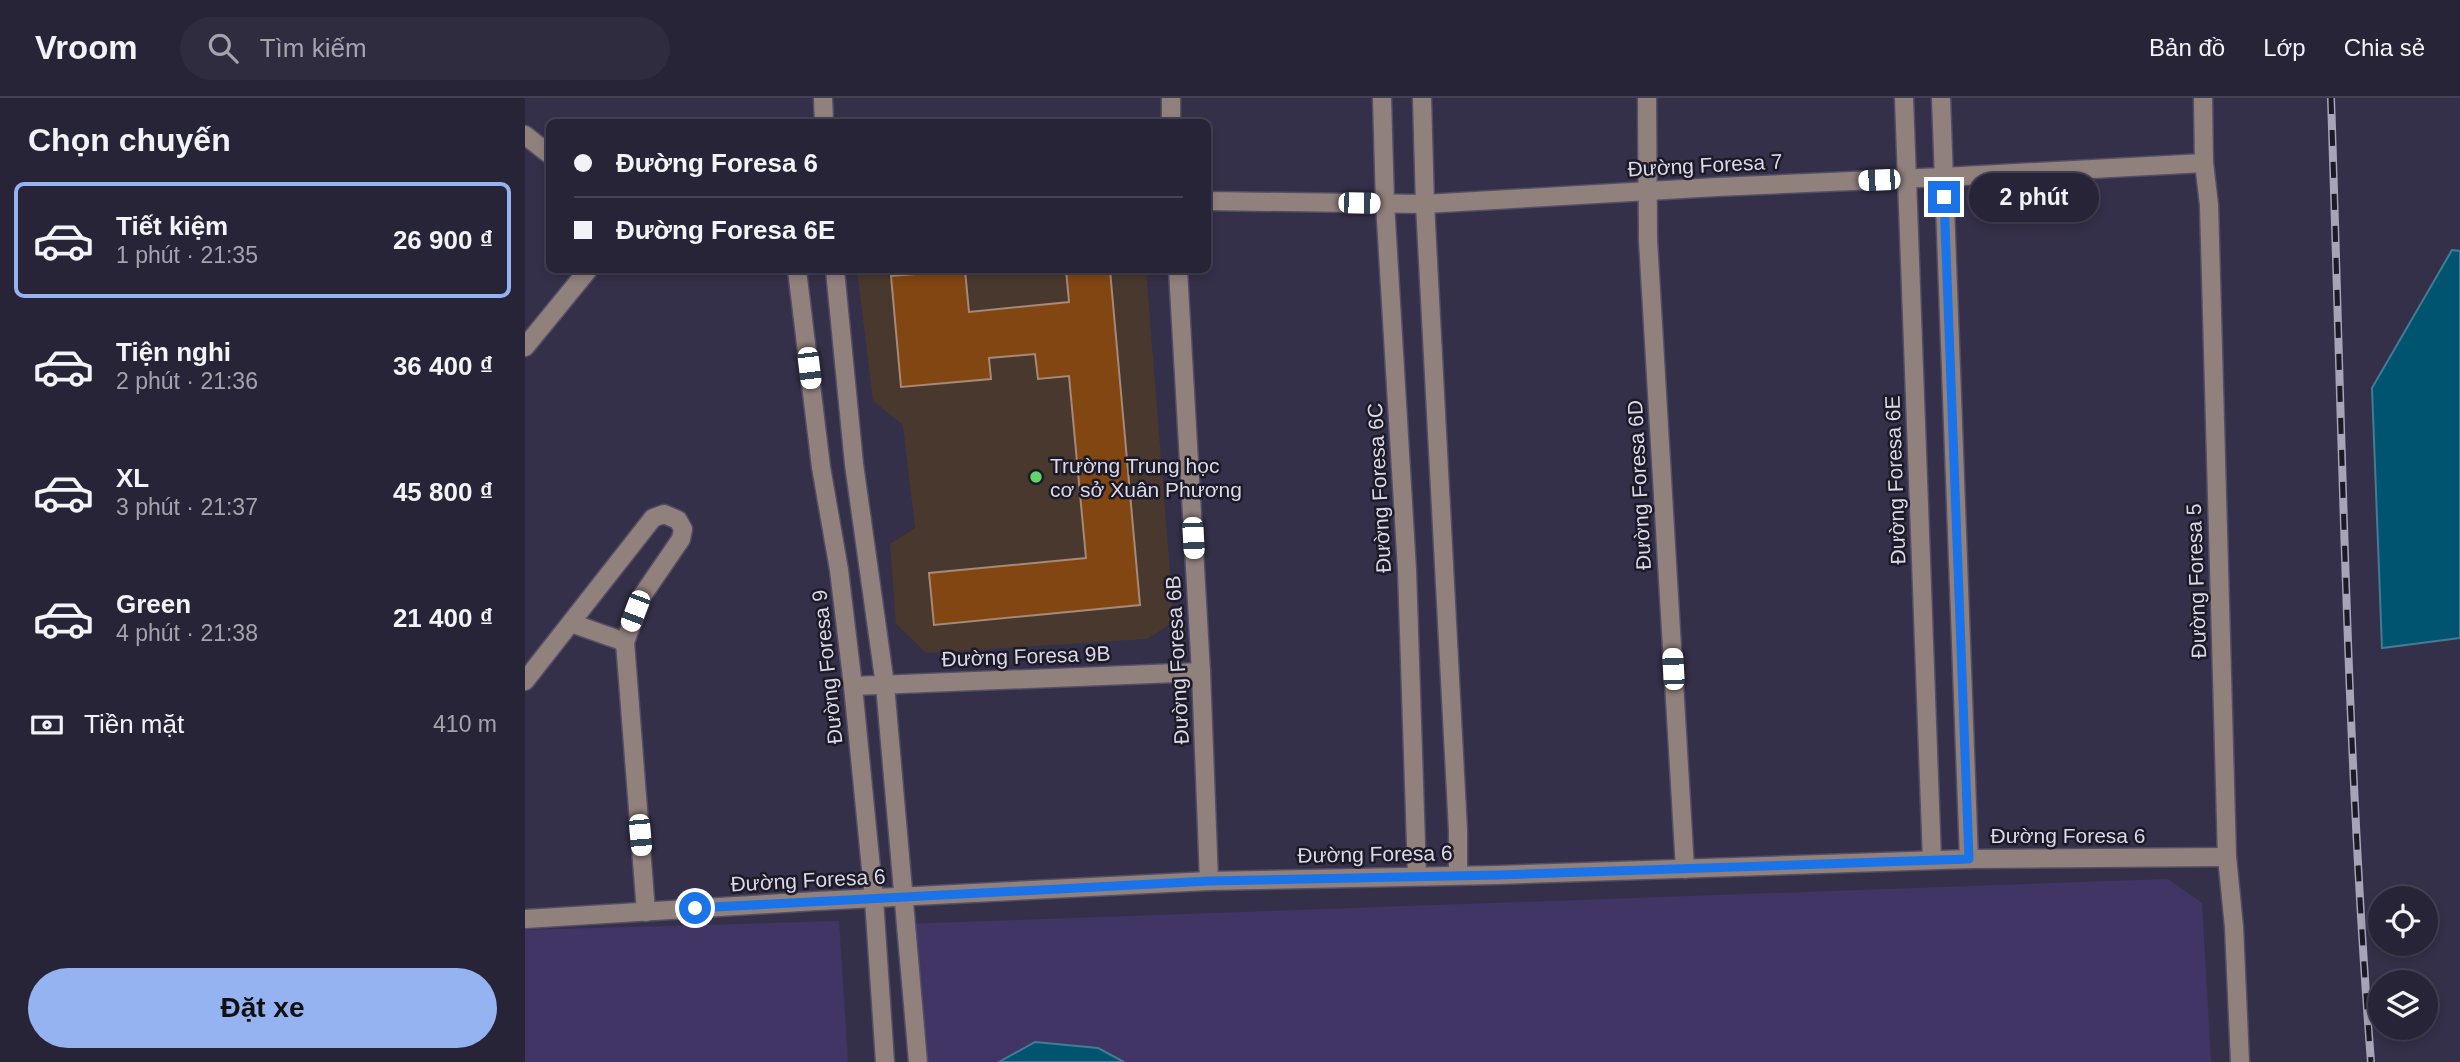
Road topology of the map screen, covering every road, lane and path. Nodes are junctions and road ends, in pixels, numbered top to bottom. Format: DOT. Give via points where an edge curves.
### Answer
graph roads {
  1 [pos="823,98"];
  2 [pos="1171,98"];
  3 [pos="1382,98"];
  4 [pos="1422,98"];
  5 [pos="1647,98"];
  6 [pos="1904,98"];
  7 [pos="1941,98"];
  8 [pos="2203,98"];
  9 [pos="824,119"];
  10 [pos="1171,119"];
  11 [pos="525,135"];
  12 [pos="546,152"];
  13 [pos="2204,163"];
  14 [pos="1943,177"];
  15 [pos="1906,178"];
  16 [pos="1647,191"];
  17 [pos="1211,201"];
  18 [pos="1384,203"];
  19 [pos="1425,204"];
  20 [pos="586,273"];
  21 [pos="796,273"];
  22 [pos="835,273"];
  23 [pos="1178,273"];
  24 [pos="525,347"];
  25 [pos="571,622"];
  26 [pos="625,642"];
  27 [pos="1201,671"];
  28 [pos="525,681"];
  29 [pos="885,685"];
  30 [pos="853,686"];
  31 [pos="2227,857"];
  32 [pos="1969,859"];
  33 [pos="1932,860"];
  34 [pos="1685,869"];
  35 [pos="1417,875"];
  36 [pos="1458,875"];
  37 [pos="1209,881"];
  38 [pos="904,898"];
  39 [pos="874,899"];
  40 [pos="646,912"];
  41 [pos="525,919"];
  42 [pos="885,1062"];
  43 [pos="918,1062"];
  44 [pos="2239,1062"];
  1 -- 9 [label="street"];
  2 -- 10 [label="street"];
  3 -- 18 [label="street, Đường Foresa 6C"];
  4 -- 19 [label="street"];
  5 -- 16 [label="street, Đường Foresa 6D"];
  6 -- 15 [label="street, Đường Foresa 6E"];
  7 -- 14 [label="street"];
  8 -- 13 [label="street, Đường Foresa 5"];
  11 -- 12 [label="street"];
  13 -- 14 [label="street, Đường Foresa 7"];
  13 -- 31 [label="street, Đường Foresa 5" via="2209,205"];
  14 -- 15 [label="street, Đường Foresa 7"];
  14 -- 32 [label="street"];
  15 -- 16 [label="street, Đường Foresa 7"];
  15 -- 33 [label="street, Đường Foresa 6E"];
  16 -- 19 [label="street, Đường Foresa 7"];
  16 -- 34 [label="street, Đường Foresa 6D"];
  17 -- 18 [label="street, Đường Foresa 7"];
  18 -- 19 [label="street, Đường Foresa 7"];
  18 -- 35 [label="street, Đường Foresa 6C" via="1407,570"];
  19 -- 36 [label="street"];
  20 -- 24 [label="street"];
  21 -- 30 [label="street, Đường Foresa 9"];
  22 -- 29 [label="street" via="859,505"];
  23 -- 27 [label="street, Đường Foresa 6B"];
  25 -- 26 [label="street"];
  25 -- 26 [label="street" via="653,518 672,516 681,525 681,539 642,596"];
  25 -- 28 [label="street"];
  26 -- 40 [label="street"];
  27 -- 29 [label="street, Đường Foresa 9B"];
  27 -- 37 [label="street, Đường Foresa 6B"];
  29 -- 30 [label="street, Đường Foresa 9B"];
  29 -- 38 [label="street"];
  30 -- 39 [label="street, Đường Foresa 9"];
  31 -- 32 [label="street, Đường Foresa 6"];
  31 -- 44 [label="street, Đường Foresa 5"];
  32 -- 33 [label="street, Đường Foresa 6"];
  33 -- 34 [label="street, Đường Foresa 6"];
  34 -- 36 [label="street, Đường Foresa 6"];
  35 -- 36 [label="street, Đường Foresa 6"];
  35 -- 37 [label="street, Đường Foresa 6"];
  37 -- 38 [label="street, Đường Foresa 6"];
  38 -- 39 [label="street, Đường Foresa 6"];
  38 -- 43 [label="street"];
  39 -- 40 [label="street, Đường Foresa 6"];
  39 -- 42 [label="street, Đường Foresa 9"];
  40 -- 41 [label="street, Đường Foresa 6"];
}
